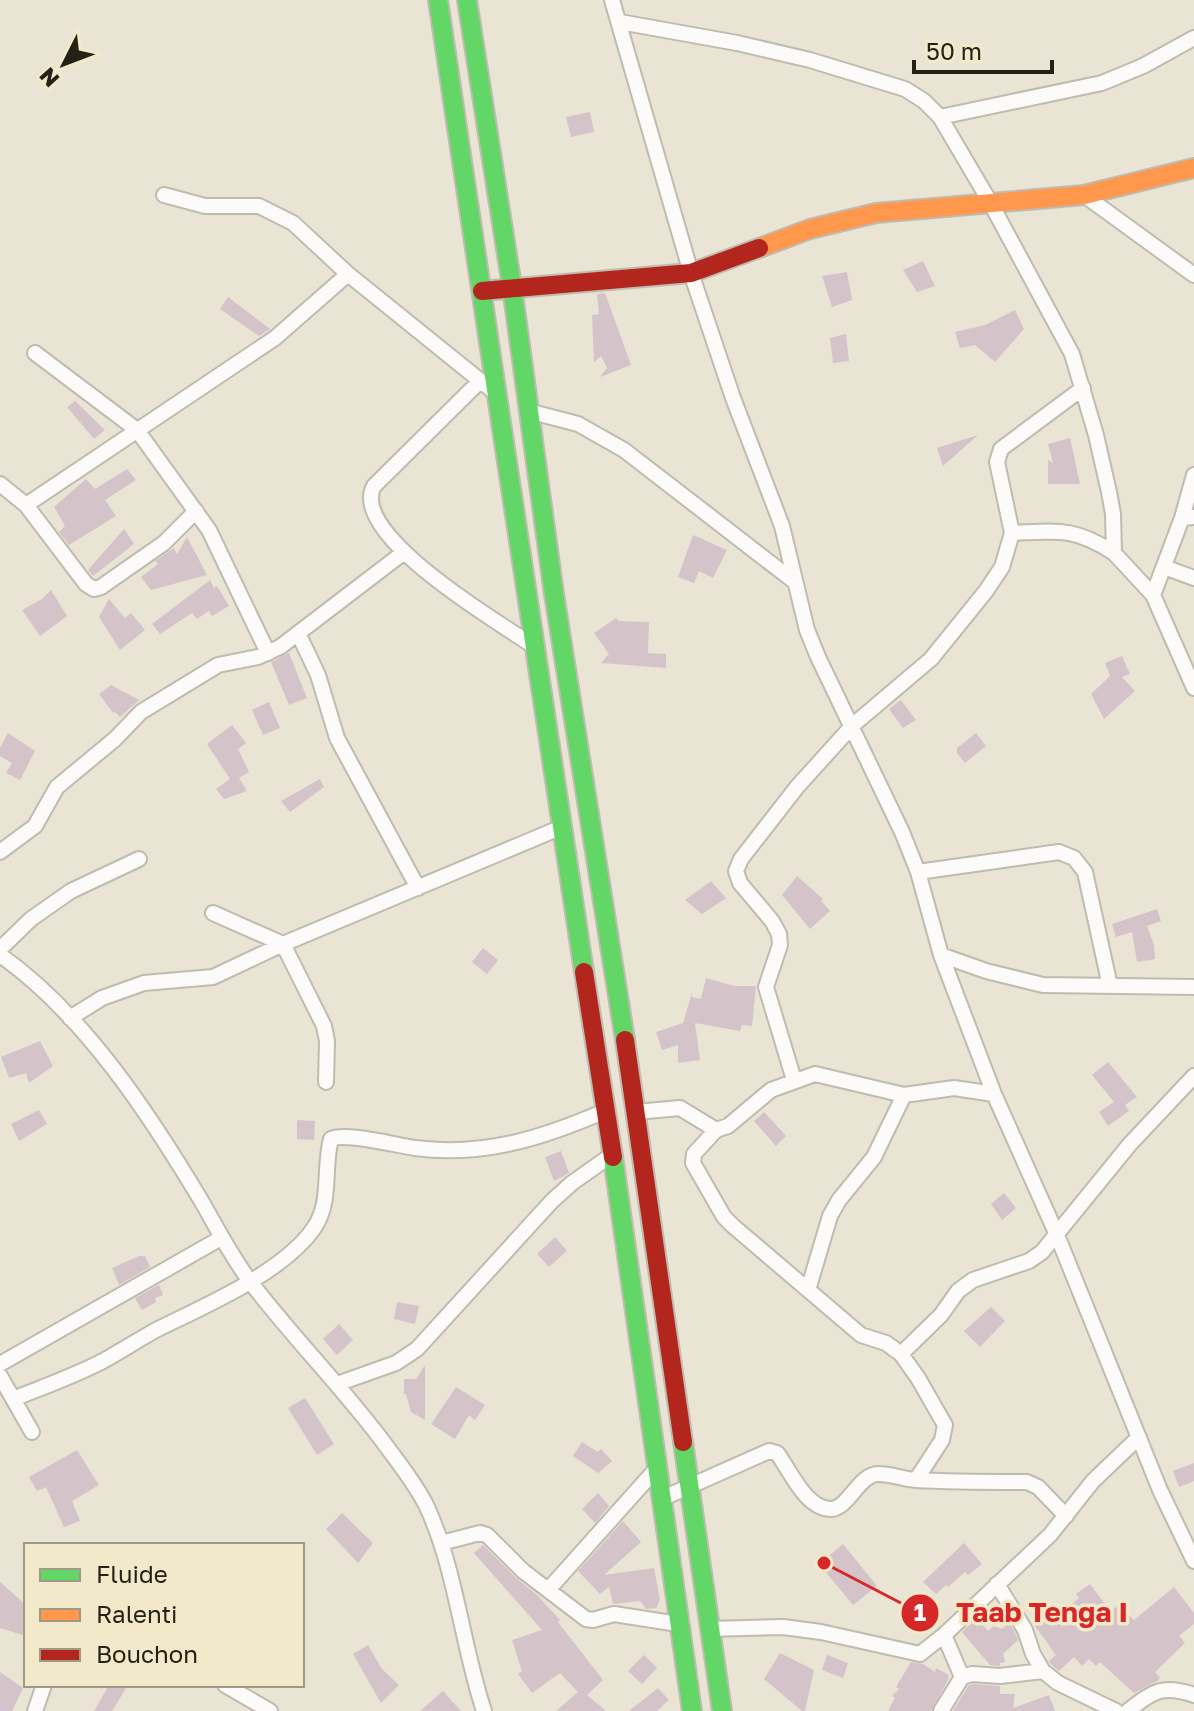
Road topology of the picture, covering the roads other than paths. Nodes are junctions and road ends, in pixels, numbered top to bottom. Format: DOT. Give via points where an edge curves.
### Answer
graph roads {
  1 [pos="438,0"];
  2 [pos="467,0"];
  3 [pos="612,0"];
  4 [pos="620,22"];
  5 [pos="1194,38"];
  6 [pos="940,117"];
  7 [pos="1194,168"];
  8 [pos="164,195"];
  9 [pos="1084,195"];
  10 [pos="990,202"];
  11 [pos="691,273"];
  12 [pos="348,274"];
  13 [pos="1194,275"];
  14 [pos="512,287"];
  15 [pos="482,291"];
  16 [pos="35,353"];
  17 [pos="480,381"];
  18 [pos="1083,388"];
  19 [pos="498,395"];
  20 [pos="528,411"];
  21 [pos="137,430"];
  22 [pos="1194,475"];
  23 [pos="3,490"];
  24 [pos="26,505"];
  25 [pos="196,511"];
  26 [pos="1188,517"];
  27 [pos="1012,533"];
  28 [pos="403,553"];
  29 [pos="1114,553"];
  30 [pos="1164,567"];
  31 [pos="1194,578"];
  32 [pos="795,582"];
  33 [pos="1153,595"];
  34 [pos="298,633"];
  35 [pos="532,645"];
  36 [pos="268,653"];
  37 [pos="1194,688"];
  38 [pos="853,725"];
  39 [pos="562,827"];
  40 [pos="0,852"];
  41 [pos="139,859"];
  42 [pos="918,872"];
  43 [pos="418,888"];
  44 [pos="213,913"];
  45 [pos="283,944"];
  46 [pos="0,949"];
  47 [pos="0,955"];
  48 [pos="941,955"];
  49 [pos="1110,986"];
  50 [pos="1194,987"];
  51 [pos="70,1018"];
  52 [pos="1194,1076"];
  53 [pos="794,1080"];
  54 [pos="326,1082"];
  55 [pos="994,1094"];
  56 [pos="904,1095"];
  57 [pos="605,1111"];
  58 [pos="636,1112"];
  59 [pos="716,1130"];
  60 [pos="613,1154"];
  61 [pos="1057,1235"];
  62 [pos="221,1238"];
  63 [pos="250,1282"];
  64 [pos="808,1290"];
  65 [pos="901,1354"];
  66 [pos="0,1364"];
  67 [pos="0,1376"];
  68 [pos="337,1384"];
  69 [pos="13,1399"];
  70 [pos="32,1432"];
  71 [pos="1139,1437"];
  72 [pos="657,1468"];
  73 [pos="916,1480"];
  74 [pos="689,1486"];
  75 [pos="661,1499"];
  76 [pos="1066,1516"];
  77 [pos="441,1543"];
  78 [pos="1194,1561"];
  79 [pos="997,1584"];
  80 [pos="548,1590"];
  81 [pos="678,1624"];
  82 [pos="709,1629"];
  83 [pos="944,1635"];
  84 [pos="1043,1671"];
  85 [pos="962,1677"];
  86 [pos="43,1687"];
  87 [pos="228,1687"];
  88 [pos="1194,1695"];
  89 [pos="35,1711"];
  90 [pos="270,1711"];
  91 [pos="484,1711"];
  92 [pos="692,1711"];
  93 [pos="722,1711"];
  94 [pos="941,1711"];
  95 [pos="1116,1711"];
  96 [pos="1128,1711"];
  1 -- 15 [label="street"];
  2 -- 14 [label="street"];
  3 -- 4 [label="street"];
  4 -- 6 [label="street" via="810,60 905,89"];
  4 -- 11 [label="street"];
  5 -- 6 [label="street" via="1102,83"];
  6 -- 10 [label="street"];
  7 -- 9 [label="street"];
  8 -- 12 [label="street" via="205,206 259,206 277,213"];
  9 -- 10 [label="street"];
  9 -- 13 [label="street"];
  10 -- 11 [label="street" via="847,218"];
  10 -- 18 [label="street" via="1072,354"];
  11 -- 14 [label="street"];
  11 -- 32 [label="street" via="782,526"];
  12 -- 17 [label="street"];
  12 -- 21 [label="street" via="275,338"];
  14 -- 15 [label="street"];
  14 -- 20 [label="street"];
  15 -- 19 [label="street"];
  16 -- 21 [label="street"];
  17 -- 19 [label="street"];
  17 -- 28 [label="street" via="369,495 372,509"];
  18 -- 27 [label="street" via="1001,449 997,462"];
  18 -- 29 [label="street" via="1109,492"];
  19 -- 35 [label="street"];
  20 -- 32 [label="street" via="578,424 624,450"];
  20 -- 58 [label="street"];
  21 -- 24 [label="street"];
  21 -- 25 [label="street"];
  22 -- 26 [label="street"];
  23 -- 24 [label="street"];
  24 -- 25 [label="street" via="94,589 164,543"];
  25 -- 36 [label="street"];
  26 -- 30 [label="street"];
  27 -- 29 [label="street" via="1078,533"];
  27 -- 38 [label="street" via="1002,567 959,626 931,659"];
  28 -- 34 [label="street"];
  28 -- 35 [label="street"];
  29 -- 33 [label="street"];
  30 -- 31 [label="street"];
  30 -- 33 [label="street"];
  32 -- 38 [label="street" via="807,630"];
  33 -- 37 [label="street"];
  34 -- 36 [label="street"];
  34 -- 43 [label="street" via="318,675 337,738"];
  35 -- 39 [label="street"];
  36 -- 40 [label="street" via="218,665 141,712 57,787 35,826"];
  38 -- 42 [label="street"];
  38 -- 53 [label="street" via="780,807 736,871 779,934 766,987"];
  39 -- 43 [label="street"];
  39 -- 57 [label="street"];
  41 -- 46 [label="street" via="71,891"];
  42 -- 48 [label="street"];
  42 -- 49 [label="street" via="1059,852 1074,858 1085,872"];
  43 -- 45 [label="street"];
  44 -- 45 [label="street"];
  45 -- 51 [label="street" via="213,977 144,983 117,992"];
  45 -- 54 [label="street" via="324,1026"];
  47 -- 51 [label="street"];
  48 -- 49 [label="street" via="1028,983"];
  48 -- 55 [label="street"];
  49 -- 50 [label="street"];
  51 -- 62 [label="street" via="129,1089"];
  52 -- 61 [label="street" via="1130,1144"];
  53 -- 56 [label="street" via="815,1074"];
  53 -- 59 [label="street"];
  55 -- 56 [label="street" via="954,1088"];
  55 -- 61 [label="street"];
  56 -- 64 [label="street" via="874,1157 833,1210"];
  57 -- 60 [label="street"];
  57 -- 63 [label="street" via="528,1141 456,1151 334,1137 321,1216 313,1230"];
  58 -- 59 [label="street" via="680,1108"];
  58 -- 74 [label="street"];
  59 -- 64 [label="street" via="694,1154 693,1163 724,1217"];
  60 -- 68 [label="street" via="552,1201 417,1349 396,1363"];
  60 -- 72 [label="street"];
  61 -- 65 [label="street" via="1029,1261 973,1280 958,1291"];
  61 -- 71 [label="street"];
  62 -- 63 [label="street"];
  62 -- 66 [label="street"];
  63 -- 68 [label="street"];
  63 -- 69 [label="street" via="85,1370"];
  64 -- 65 [label="street" via="861,1335"];
  65 -- 73 [label="street" via="945,1425 942,1440"];
  67 -- 69 [label="street"];
  68 -- 77 [label="street" via="409,1477"];
  69 -- 70 [label="street"];
  71 -- 76 [label="street"];
  71 -- 78 [label="street"];
  72 -- 75 [label="street"];
  72 -- 80 [label="street"];
  73 -- 74 [label="street" via="872,1476 830,1509 815,1503 777,1453 769,1451"];
  73 -- 76 [label="street" via="1027,1482"];
  74 -- 75 [label="street"];
  74 -- 82 [label="street"];
  75 -- 81 [label="street"];
  76 -- 79 [label="street"];
  77 -- 80 [label="street" via="487,1535"];
  77 -- 91 [label="street"];
  79 -- 83 [label="street"];
  79 -- 84 [label="street"];
  80 -- 81 [label="street" via="589,1620 614,1614"];
  81 -- 92 [label="street"];
  82 -- 83 [label="street" via="792,1628 913,1655"];
  82 -- 93 [label="street"];
  83 -- 85 [label="street"];
  84 -- 85 [label="street"];
  84 -- 95 [label="street"];
  85 -- 94 [label="street"];
  86 -- 89 [label="street"];
  87 -- 90 [label="street"];
  88 -- 96 [label="street" via="1179,1690 1151,1693"];
}
